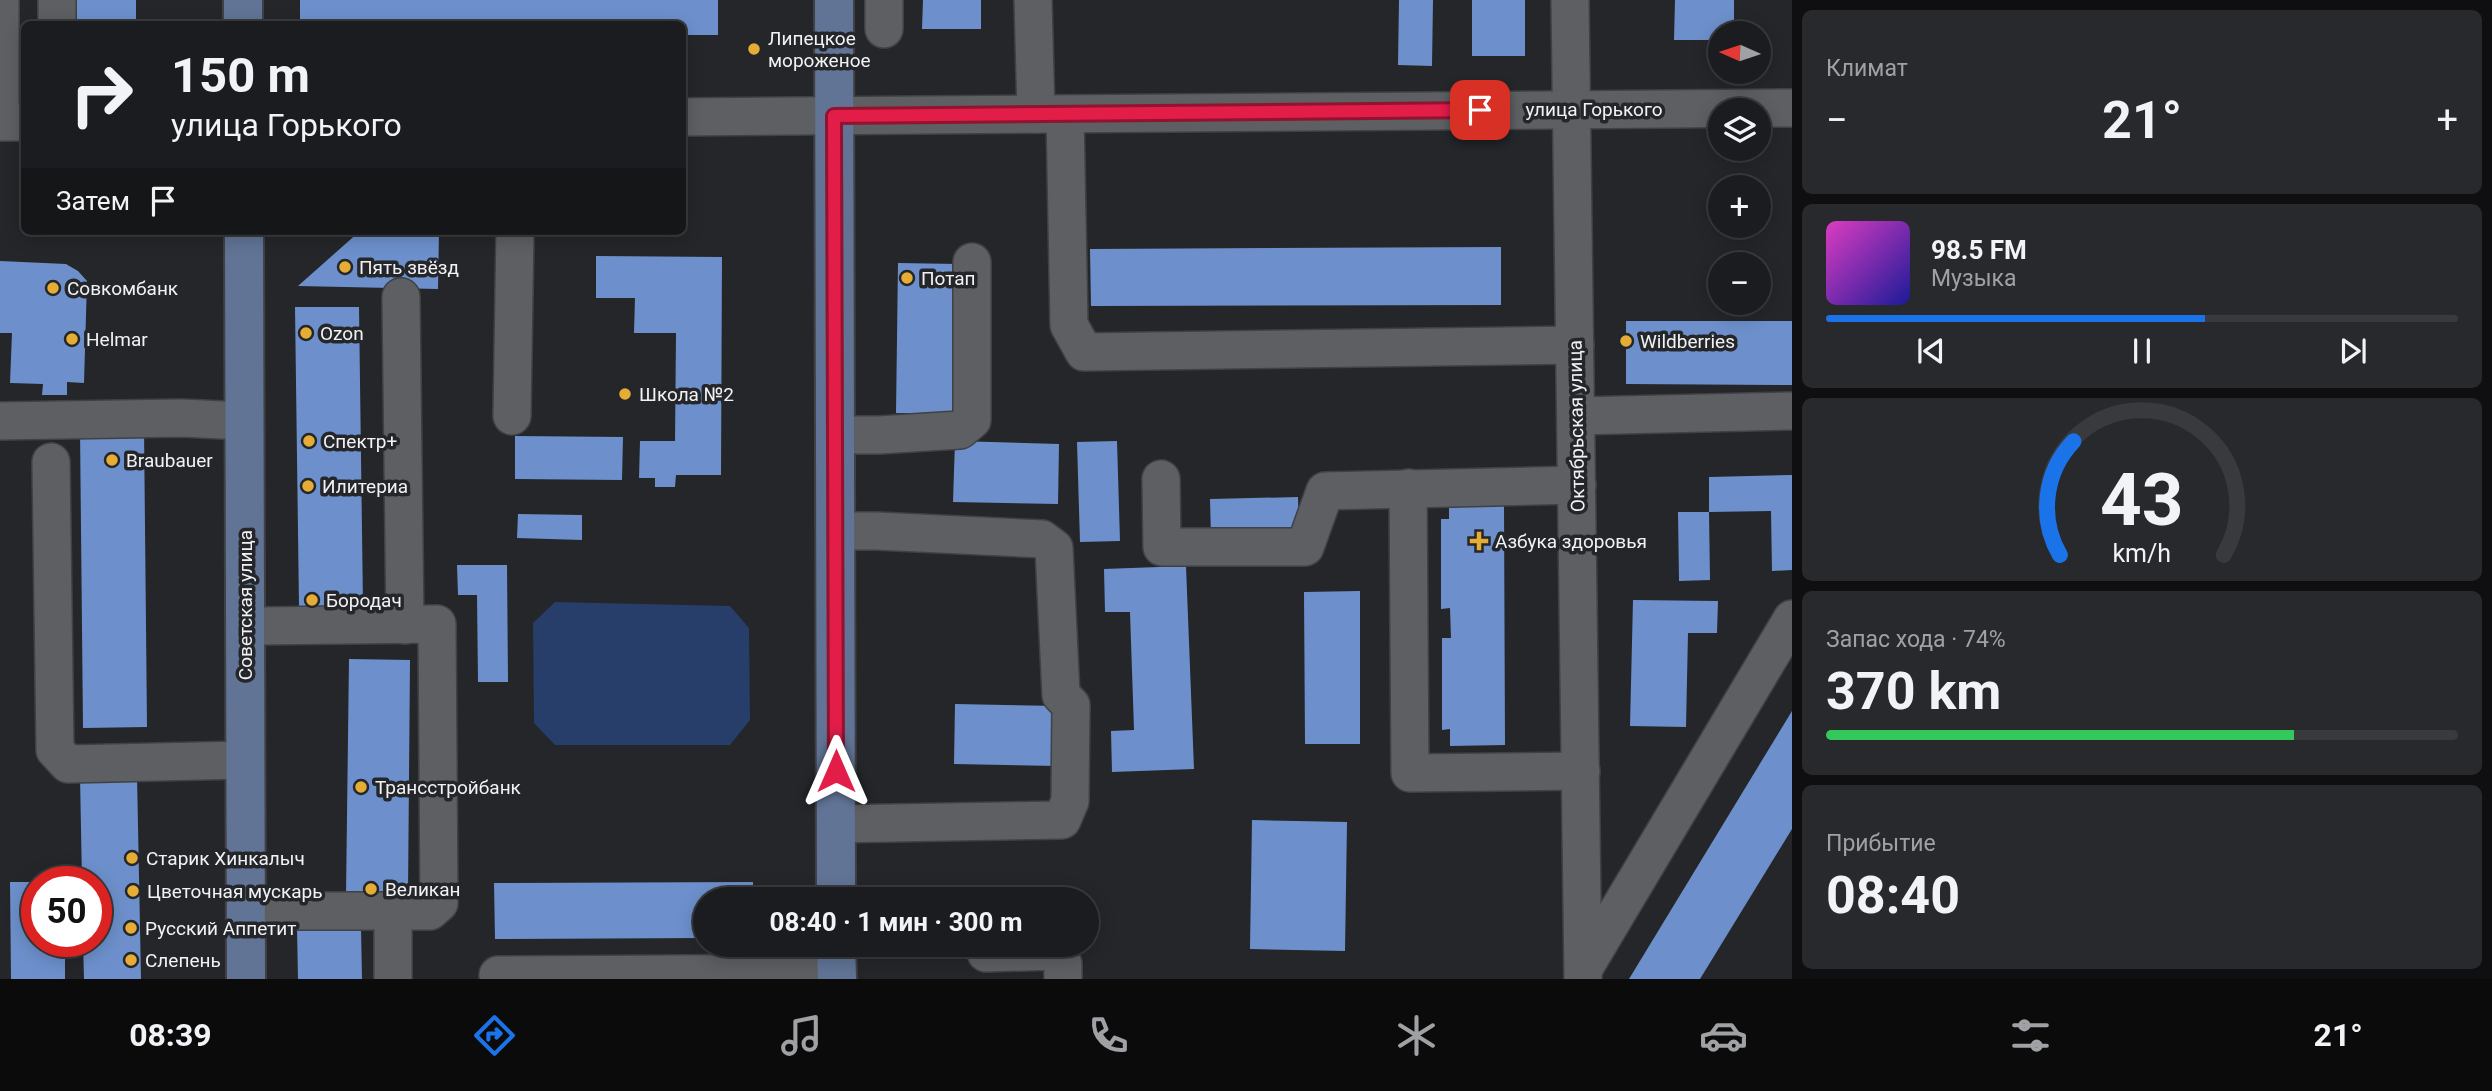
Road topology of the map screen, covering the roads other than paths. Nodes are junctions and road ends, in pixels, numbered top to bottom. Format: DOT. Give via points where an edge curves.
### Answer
graph roads {
  1 [pos="0,0"];
  2 [pos="57,0"];
  3 [pos="243,0"];
  4 [pos="834,0"];
  5 [pos="1033,0"];
  6 [pos="1570,0"];
  7 [pos="57,21"];
  8 [pos="243,21"];
  9 [pos="1792,108"];
  10 [pos="1572,109"];
  11 [pos="1051,114"];
  12 [pos="834,116"];
  13 [pos="686,117"];
  14 [pos="0,122"];
  15 [pos="21,122"];
  16 [pos="244,235"];
  17 [pos="515,235"];
  18 [pos="972,262"];
  19 [pos="401,297"];
  20 [pos="1575,345"];
  21 [pos="1792,411"];
  22 [pos="512,416"];
  23 [pos="1576,416"];
  24 [pos="0,421"];
  25 [pos="244,421"];
  26 [pos="835,435"];
  27 [pos="51,462"];
  28 [pos="1161,479"];
  29 [pos="1577,485"];
  30 [pos="1408,488"];
  31 [pos="835,531"];
  32 [pos="1792,619"];
  33 [pos="405,625"];
  34 [pos="245,626"];
  35 [pos="245,760"];
  36 [pos="1581,771"];
  37 [pos="836,824"];
  38 [pos="836,887"];
  39 [pos="246,911"];
  40 [pos="393,911"];
  41 [pos="1058,957"];
  42 [pos="836,966"];
  43 [pos="1583,974"];
  44 [pos="498,975"];
  45 [pos="670,977"];
  46 [pos="246,979"];
  47 [pos="393,979"];
  48 [pos="1063,979"];
  1 -- 14 [label="street"];
  2 -- 7 [label="street"];
  3 -- 8 [label="main road"];
  4 -- 12 [label="main road"];
  5 -- 11 [label="street"];
  6 -- 10 [label="street, Октябрьская улица"];
  9 -- 10 [label="street, улица Горького"];
  10 -- 11 [label="street, улица Горького"];
  10 -- 20 [label="street, Октябрьская улица"];
  11 -- 12 [label="street, улица Горького"];
  11 -- 20 [label="street" via="1069,325 1084,352"];
  12 -- 13 [label="street, улица Горького"];
  12 -- 26 [label="main road"];
  14 -- 15 [label="street"];
  16 -- 25 [label="main road, Советская улица"];
  17 -- 22 [label="street"];
  18 -- 26 [label="street" via="972,420 960,430"];
  19 -- 33 [label="street"];
  20 -- 23 [label="street, Октябрьская улица"];
  21 -- 23 [label="street"];
  23 -- 29 [label="street, Октябрьская улица"];
  24 -- 25 [label="street"];
  25 -- 34 [label="main road, Советская улица"];
  26 -- 31 [label="main road"];
  27 -- 35 [label="street" via="55,750 68,764"];
  28 -- 30 [label="street" via="1161,547 1305,547 1325,491"];
  29 -- 30 [label="street"];
  29 -- 36 [label="street, Октябрьская улица"];
  30 -- 36 [label="street" via="1410,773"];
  31 -- 37 [label="main road"];
  31 -- 37 [label="street" via="1042,539 1054,548 1061,695 1071,705 1070,801 1062,820"];
  32 -- 43 [label="street"];
  33 -- 34 [label="street"];
  33 -- 40 [label="street" via="437,624 439,903 430,911"];
  34 -- 35 [label="main road, Советская улица"];
  35 -- 39 [label="main road, Советская улица"];
  36 -- 43 [label="street, Октябрьская улица"];
  37 -- 38 [label="main road"];
  39 -- 40 [label="street"];
  39 -- 46 [label="main road, Советская улица"];
  40 -- 47 [label="street"];
  41 -- 48 [label="street"];
  42 -- 45 [label="street"];
  44 -- 45 [label="street"];
}
